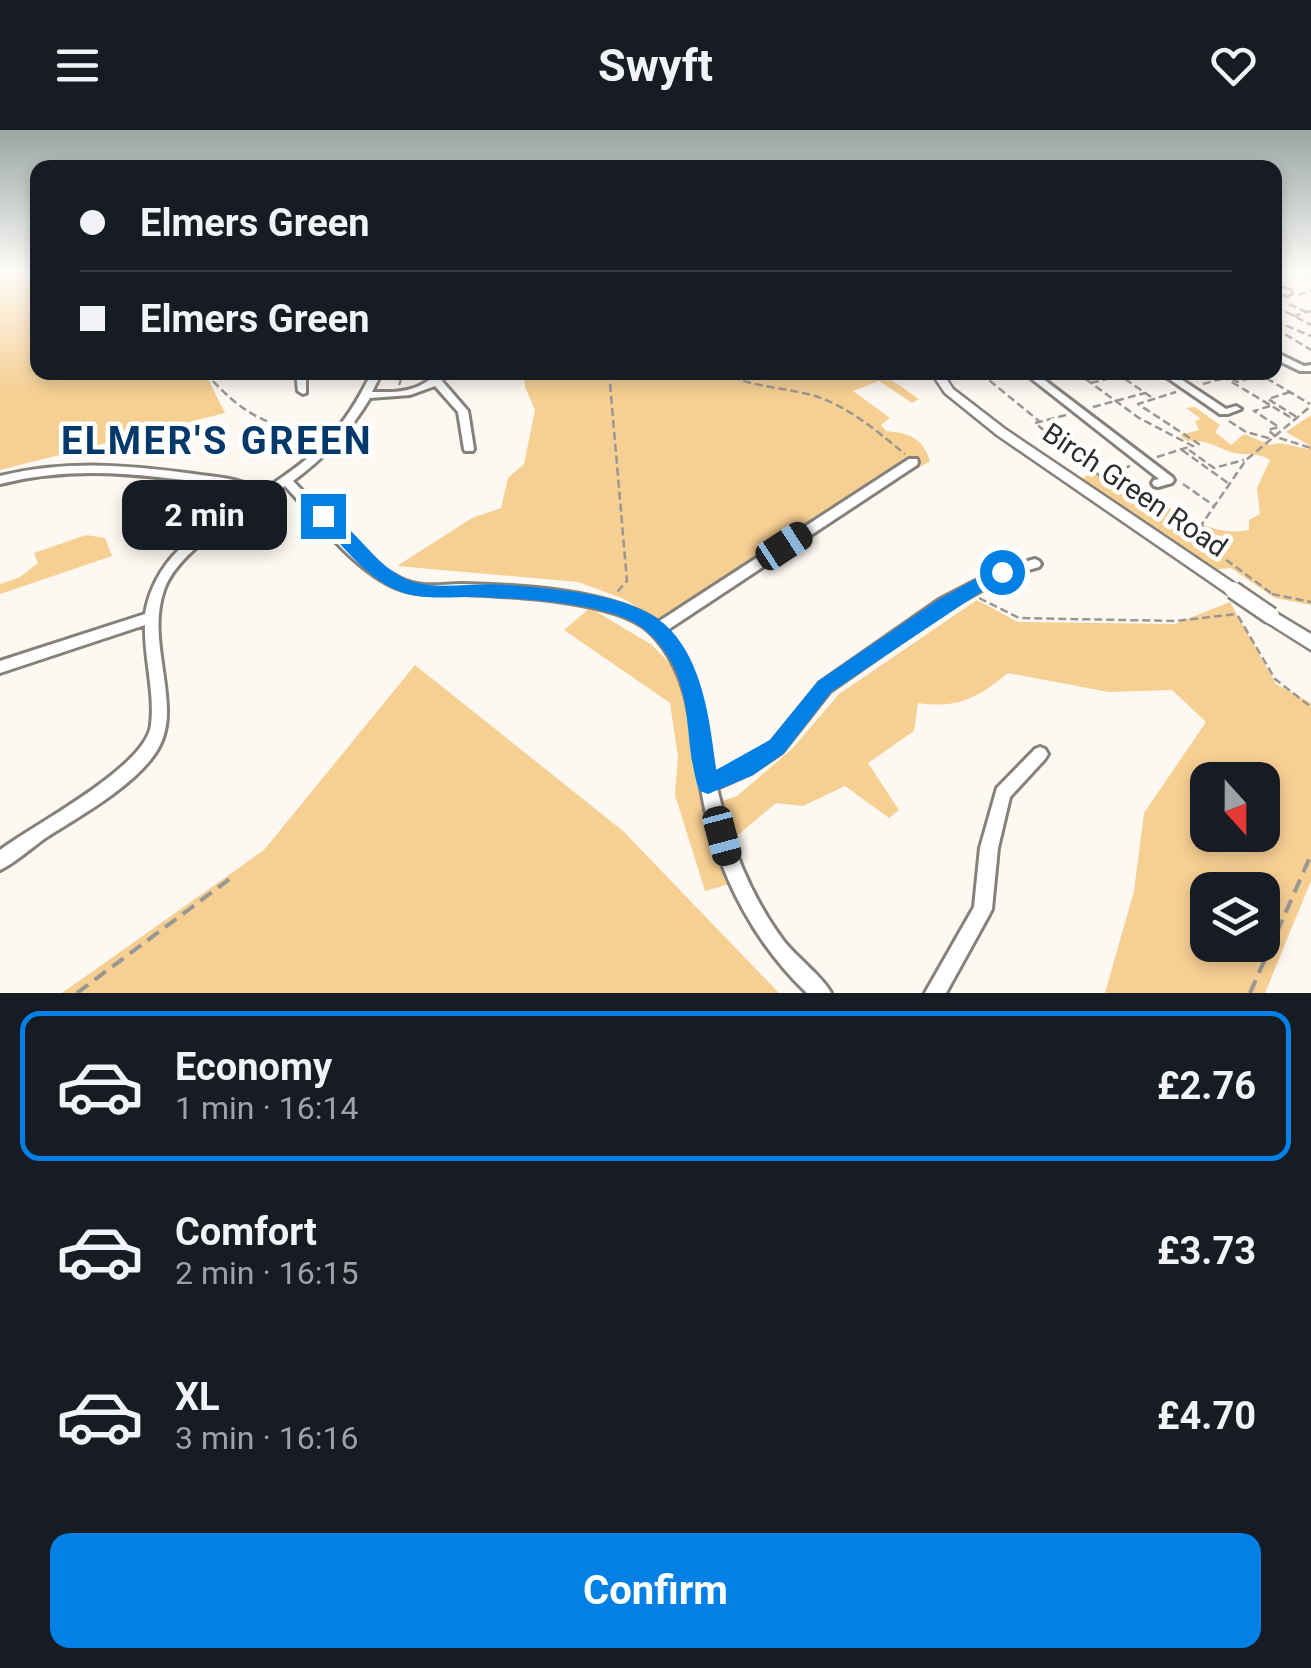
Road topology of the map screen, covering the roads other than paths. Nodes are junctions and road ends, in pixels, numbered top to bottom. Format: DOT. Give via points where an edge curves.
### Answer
graph roads {
  1 [pos="1282,358"];
  2 [pos="1311,368"];
  3 [pos="374,380"];
  4 [pos="942,380"];
  5 [pos="1037,380"];
  6 [pos="1175,380"];
  7 [pos="437,382"];
  8 [pos="367,395"];
  9 [pos="1236,409"];
  10 [pos="469,449"];
  11 [pos="914,462"];
  12 [pos="0,480"];
  13 [pos="1163,481"];
  14 [pos="288,482"];
  15 [pos="262,496"];
  16 [pos="1035,564"];
  17 [pos="151,618"];
  18 [pos="656,630"];
  19 [pos="1311,643"];
  20 [pos="0,667"];
  21 [pos="1040,754"];
  22 [pos="708,784"];
  23 [pos="0,861"];
  24 [pos="821,993"];
  25 [pos="935,993"];
  1 -- 2 [label="street"];
  3 -- 8 [label="street"];
  4 -- 19 [label="street, Birch Green Road, bridge" via="1000,432"];
  5 -- 13 [label="street"];
  6 -- 9 [label="street" via="1224,412"];
  7 -- 8 [label="street" via="394,396"];
  7 -- 10 [label="street" via="463,411"];
  8 -- 14 [label="street" via="345,432"];
  11 -- 18 [label="street"];
  12 -- 15 [label="street" via="58,466 99,468 242,484"];
  14 -- 15 [label="street"];
  14 -- 18 [label="street" via="380,573 413,589 504,591 605,605"];
  15 -- 17 [label="street" via="170,565"];
  16 -- 22 [label="street" via="968,590 825,687 777,747"];
  17 -- 20 [label="street"];
  17 -- 23 [label="street" via="159,729 151,748"];
  18 -- 22 [label="street" via="674,651 699,710"];
  21 -- 25 [label="street" via="1003,793 983,909"];
  22 -- 24 [label="street" via="728,862 760,926"];
}
